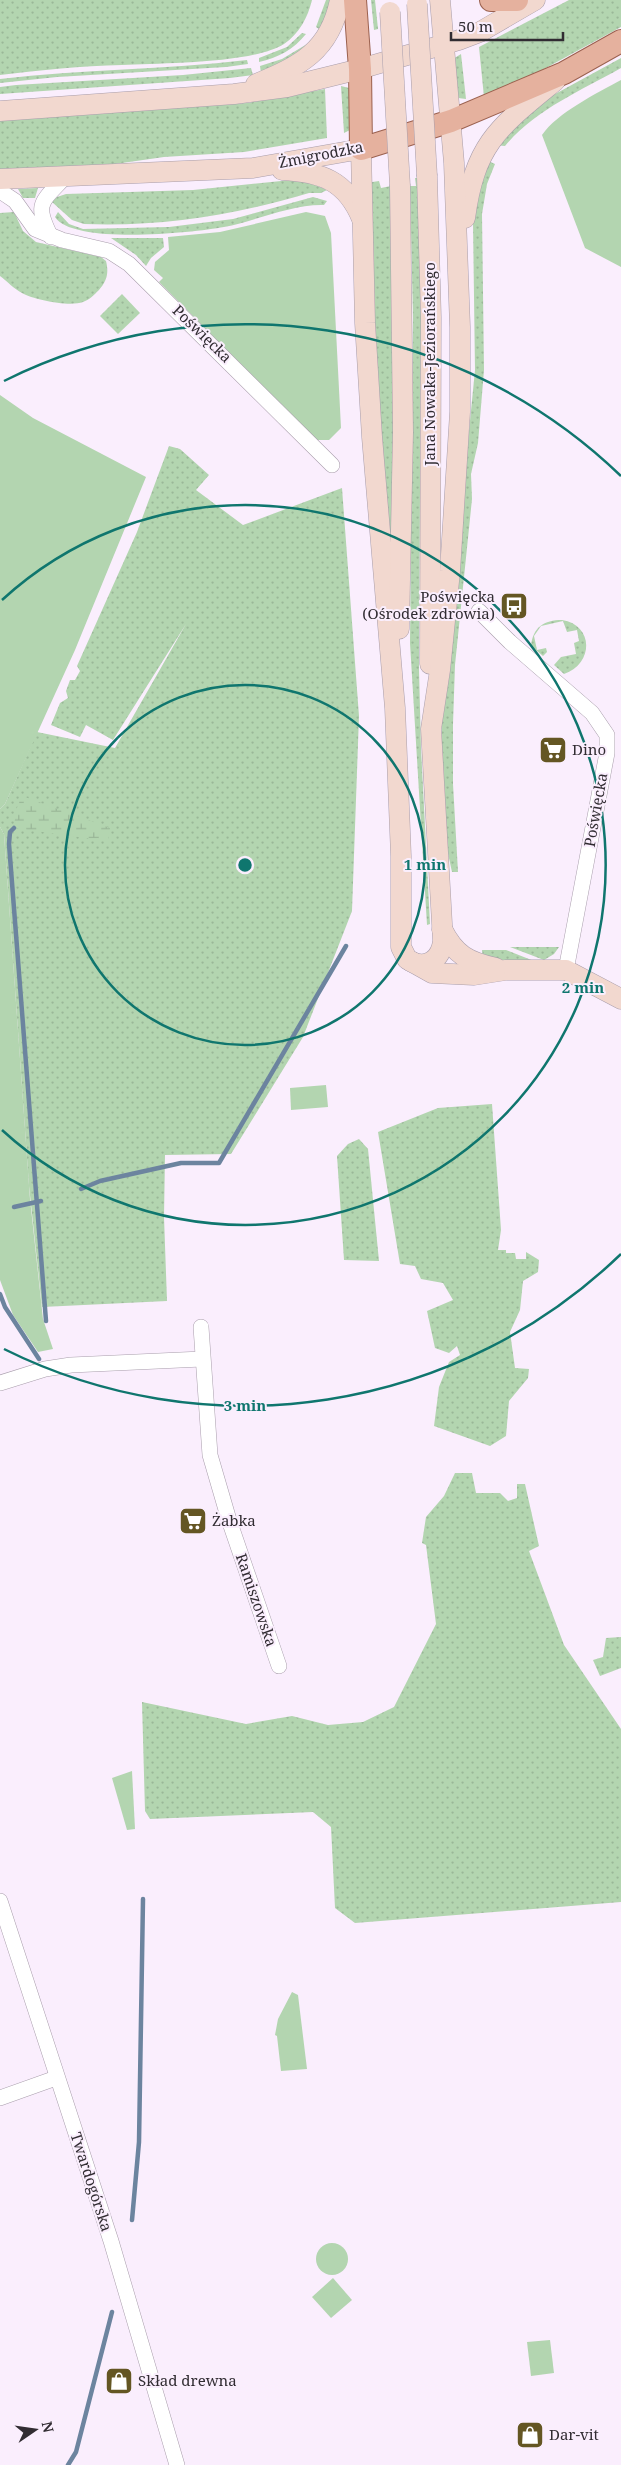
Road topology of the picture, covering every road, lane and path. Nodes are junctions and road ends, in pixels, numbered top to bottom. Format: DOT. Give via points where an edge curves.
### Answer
graph roads {
  1 [pos="340,0"];
  2 [pos="355,0"];
  3 [pos="440,0"];
  4 [pos="491,0"];
  5 [pos="517,0"];
  6 [pos="535,0"];
  7 [pos="416,2"];
  8 [pos="389,6"];
  9 [pos="621,41"];
  10 [pos="444,45"];
  11 [pos="360,70"];
  12 [pos="564,73"];
  13 [pos="234,94"];
  14 [pos="0,111"];
  15 [pos="451,121"];
  16 [pos="361,149"];
  17 [pos="253,168"];
  18 [pos="64,177"];
  19 [pos="0,179"];
  20 [pos="0,190"];
  21 [pos="363,222"];
  22 [pos="51,237"];
  23 [pos="459,265"];
  24 [pos="332,465"];
  25 [pos="479,611"];
  26 [pos="395,708"];
  27 [pos="431,729"];
  28 [pos="442,929"];
  29 [pos="410,961"];
  30 [pos="506,970"];
  31 [pos="566,970"];
  32 [pos="621,999"];
  33 [pos="201,1328"];
  34 [pos="202,1359"];
  35 [pos="0,1383"];
  36 [pos="279,1666"];
  37 [pos="0,1902"];
  38 [pos="56,2078"];
  39 [pos="0,2098"];
  40 [pos="177,2465"];
  1 -- 13 [label="street" via="323,39 305,61"];
  2 -- 11 [label="main road"];
  3 -- 10 [label="street"];
  4 -- 5 [label="main road"];
  6 -- 10 [label="street" via="480,32"];
  7 -- 27 [label="street, Jana Nowaka-Jeziorańskiego, bridge" via="427,176 431,316 428,587"];
  8 -- 26 [label="street, Jana Nowaka-Jeziorańskiego, bridge" via="404,320 402,539"];
  9 -- 12 [label="main road, Żmigrodzka"];
  10 -- 11 [label="street"];
  10 -- 15 [label="street"];
  11 -- 13 [label="street" via="287,87"];
  11 -- 16 [label="main road"];
  12 -- 15 [label="main road, Żmigrodzka"];
  12 -- 23 [label="street" via="504,124 485,148 468,195"];
  13 -- 14 [label="street"];
  15 -- 16 [label="main road, Żmigrodzka"];
  15 -- 23 [label="street"];
  16 -- 17 [label="street, Żmigrodzka"];
  16 -- 21 [label="street"];
  17 -- 18 [label="street, Żmigrodzka"];
  17 -- 21 [label="street" via="304,171 332,181 354,201"];
  18 -- 19 [label="street, Żmigrodzka"];
  18 -- 22 [label="street" via="40,207"];
  20 -- 22 [label="street, Poświęcka" via="15,201 35,229"];
  21 -- 26 [label="street" via="372,437"];
  22 -- 24 [label="street, Poświęcka" via="109,251 129,264"];
  23 -- 27 [label="street" via="457,472 440,670"];
  25 -- 31 [label="street, Poświęcka" via="592,712 607,734 607,753"];
  26 -- 29 [label="street" via="401,856 400,941"];
  27 -- 28 [label="street"];
  28 -- 29 [label="street" via="443,948 433,962"];
  28 -- 30 [label="street" via="461,955 471,961"];
  29 -- 30 [label="street" via="424,970 443,975"];
  30 -- 31 [label="street"];
  31 -- 32 [label="street"];
  33 -- 34 [label="street, Ramiszowska"];
  34 -- 35 [label="street" via="71,1365"];
  34 -- 36 [label="street, Ramiszowska" via="210,1455"];
  37 -- 38 [label="street, Twardogórska"];
  38 -- 39 [label="street"];
  38 -- 40 [label="street, Twardogórska" via="111,2241"];
}
